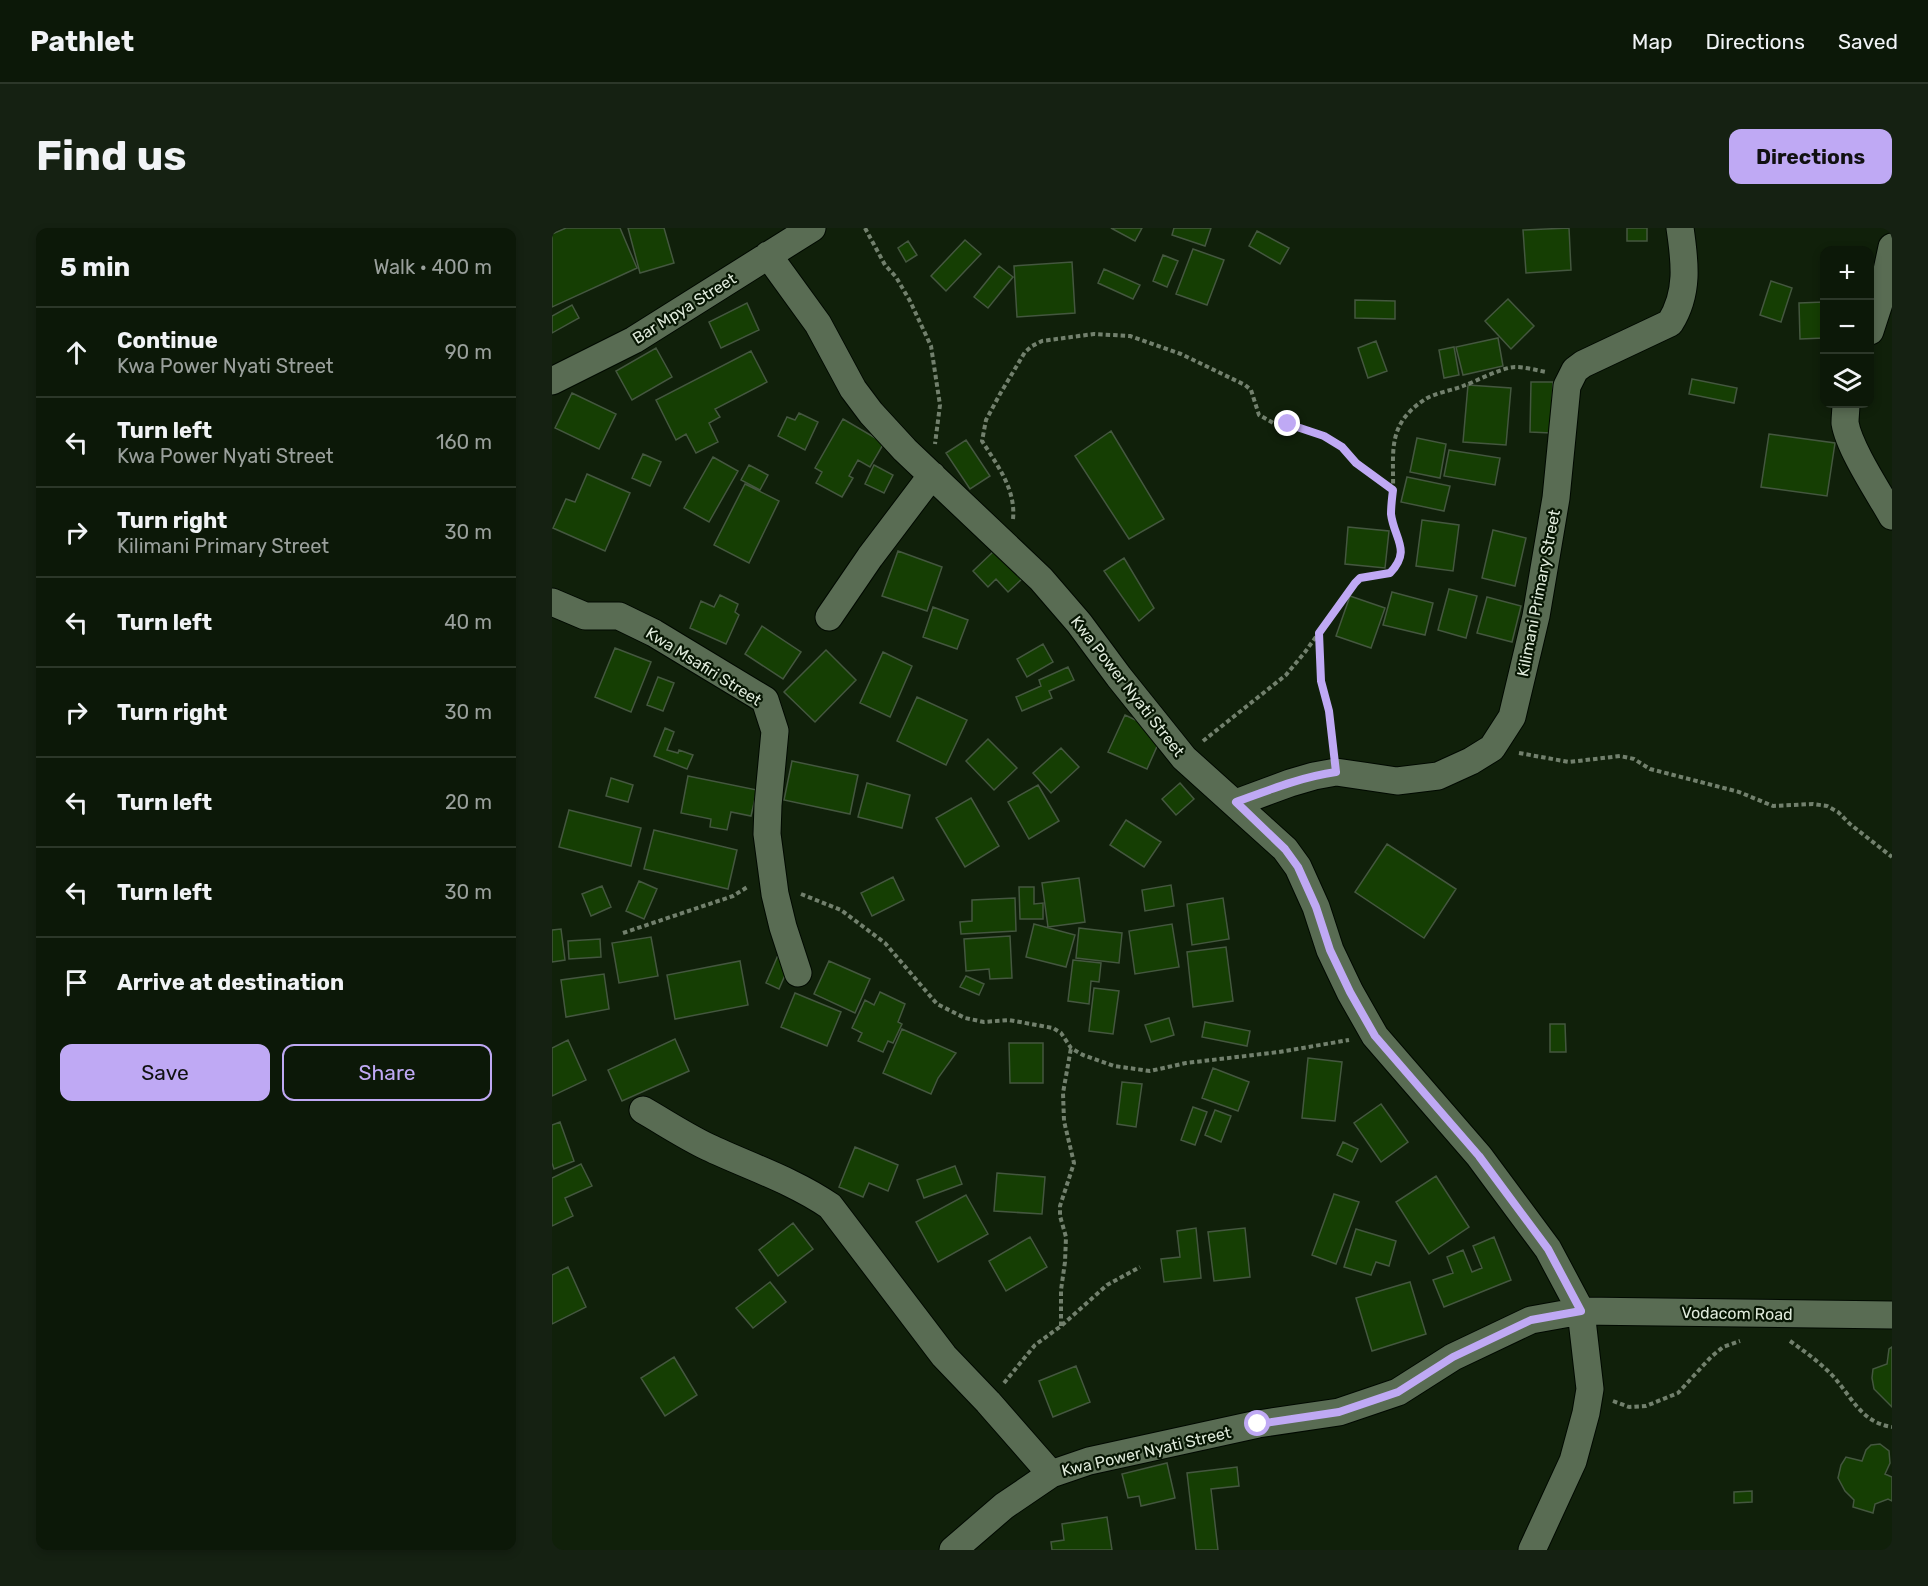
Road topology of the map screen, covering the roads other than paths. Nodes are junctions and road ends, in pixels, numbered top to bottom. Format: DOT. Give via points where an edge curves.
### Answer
graph roads {
  1 [pos="813,228"];
  2 [pos="1680,228"];
  3 [pos="1892,247"];
  4 [pos="768,255"];
  5 [pos="1874,317"];
  6 [pos="552,381"];
  7 [pos="1846,408"];
  8 [pos="932,475"];
  9 [pos="1892,516"];
  10 [pos="552,602"];
  11 [pos="829,617"];
  12 [pos="1236,802"];
  13 [pos="798,973"];
  14 [pos="643,1110"];
  15 [pos="1581,1311"];
  16 [pos="1892,1316"];
  17 [pos="1051,1474"];
  18 [pos="953,1550"];
  19 [pos="1532,1550"];
  1 -- 4 [label="street, Bar Mpya Street"];
  2 -- 12 [label="street, Kilimani Primary Street" via="1684,291 1670,323 1583,364 1570,378 1556,498 1536,616 1512,717 1492,748 1438,776 1397,780 1336,772"];
  3 -- 5 [label="street"];
  4 -- 6 [label="street, Bar Mpya Street" via="634,340"];
  4 -- 8 [label="street, Kwa Power Nyati Street" via="818,324 853,389"];
  7 -- 9 [label="street" via="1850,438"];
  8 -- 11 [label="street"];
  8 -- 12 [label="street, Kwa Power Nyati Street" via="1041,579 1184,758"];
  10 -- 13 [label="street, Kwa Msafiri Street" via="585,616 619,616 765,700 775,731 767,834 775,894"];
  12 -- 15 [label="street, Kwa Power Nyati Street" via="1285,849 1298,867 1330,950 1375,1036 1479,1156 1548,1249"];
  14 -- 17 [label="street" via="696,1141 753,1165 830,1206 944,1356"];
  15 -- 16 [label="street, Vodacom Road"];
  15 -- 17 [label="street, Kwa Power Nyati Street" via="1531,1320 1453,1357 1398,1392 1339,1412 1258,1424 1089,1461"];
  15 -- 19 [label="street" via="1590,1389 1573,1461"];
  17 -- 18 [label="street, Kwa Power Nyati Street" via="1004,1506"];
}
